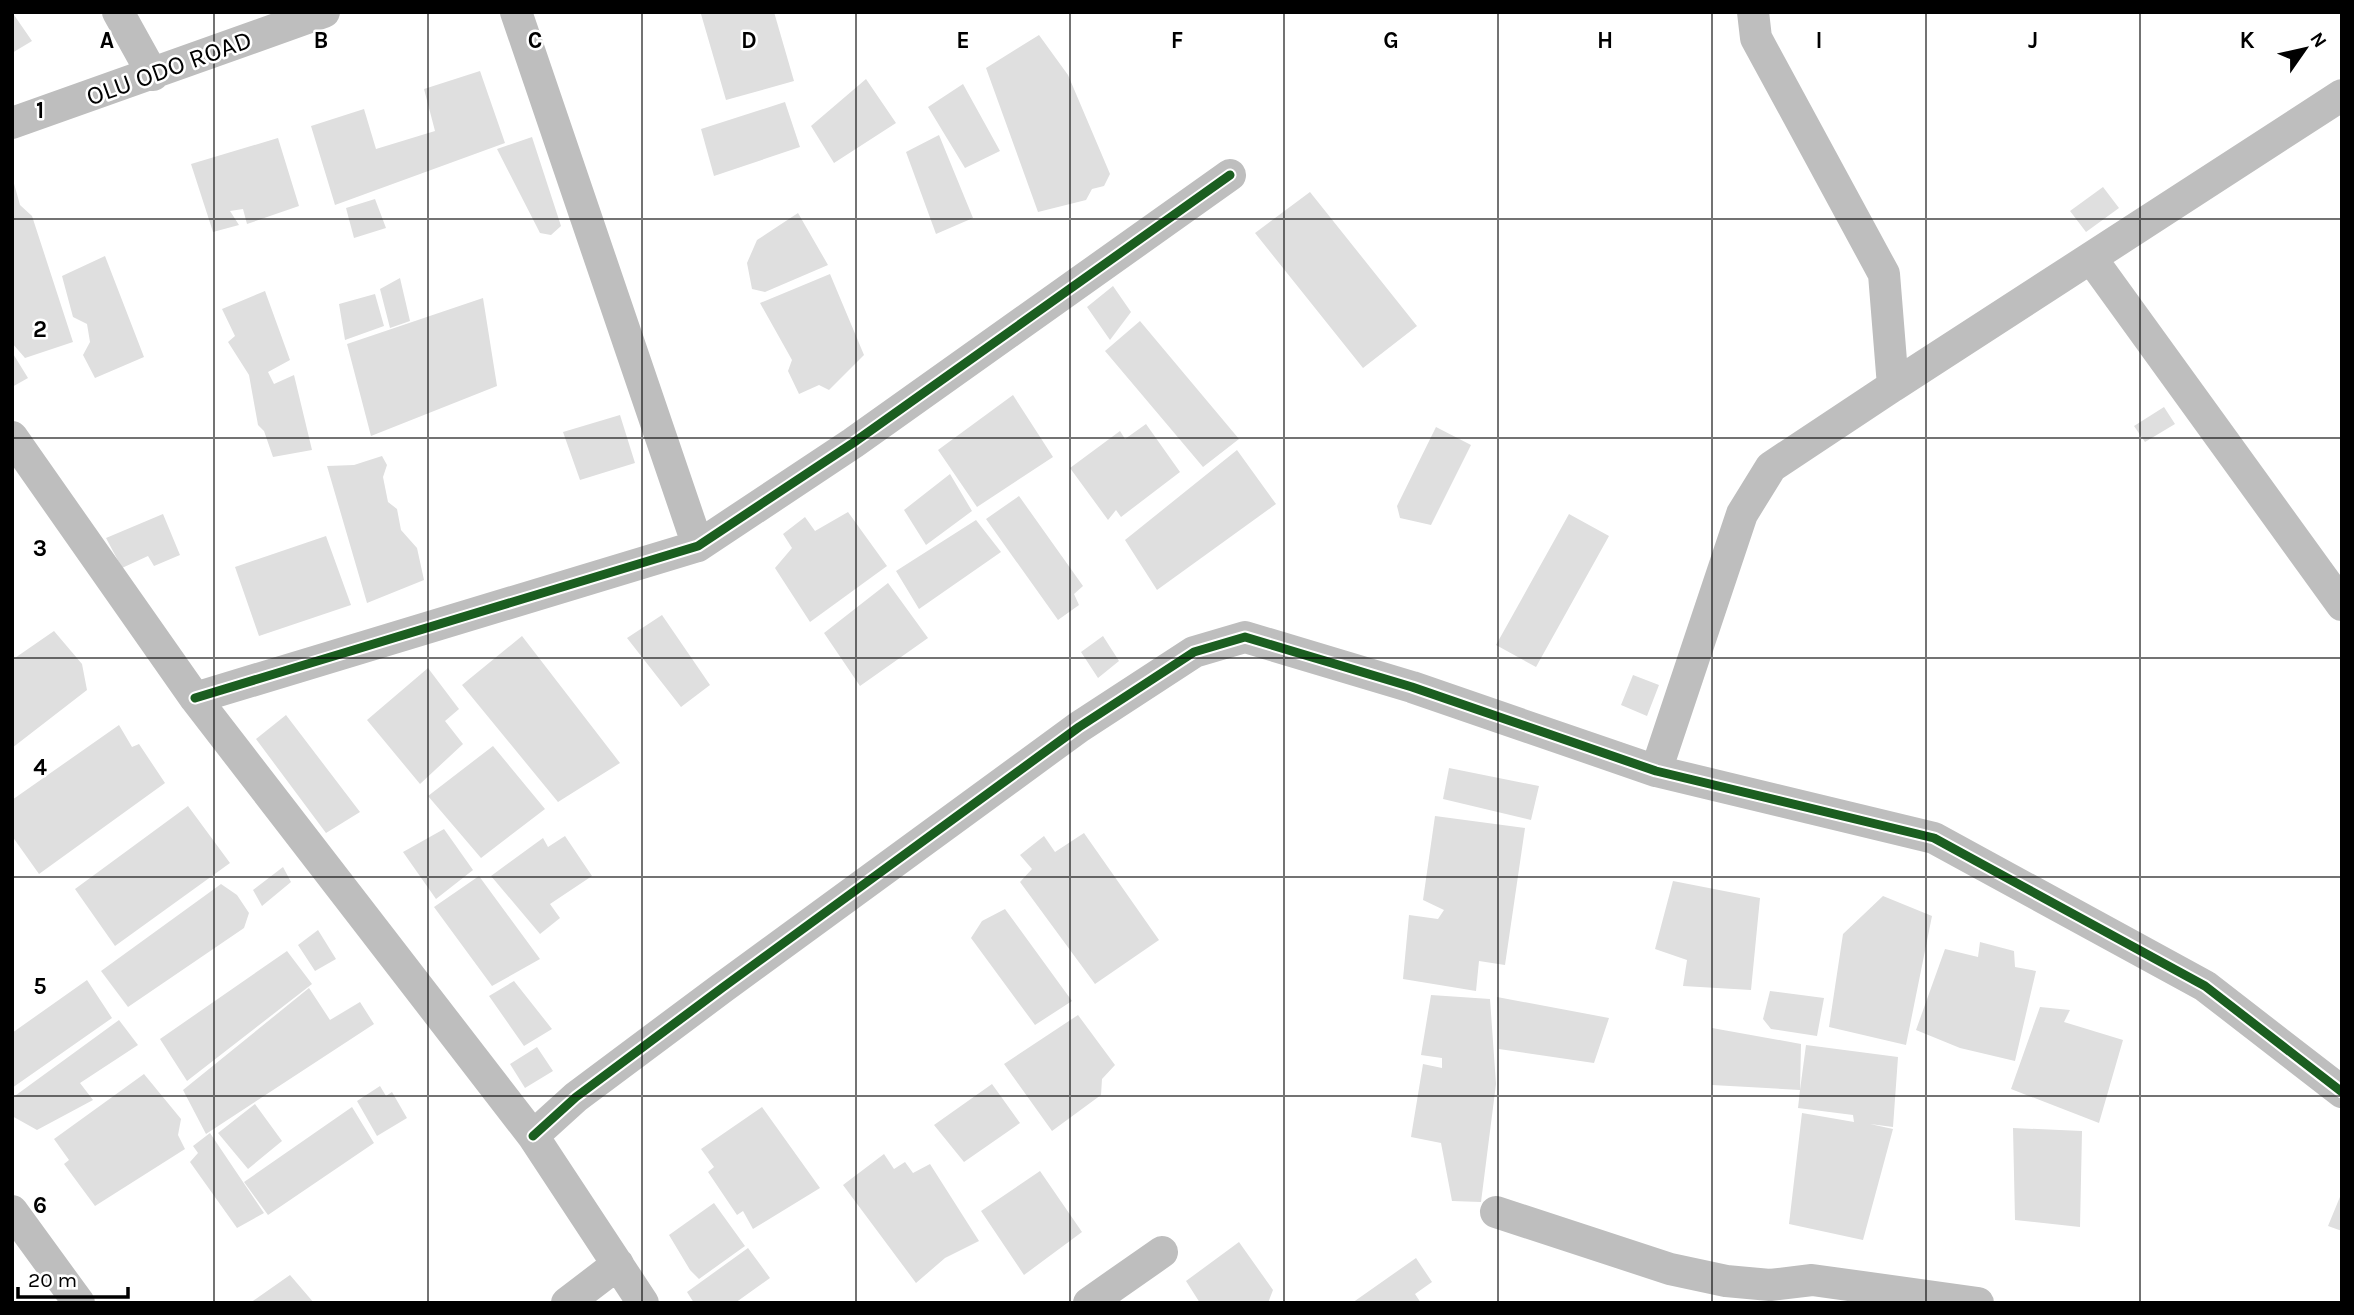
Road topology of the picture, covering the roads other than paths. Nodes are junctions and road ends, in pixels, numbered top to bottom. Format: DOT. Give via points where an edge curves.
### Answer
graph roads {
  1 [pos="118,12"];
  2 [pos="324,12"];
  3 [pos="516,12"];
  4 [pos="1753,12"];
  5 [pos="153,75"];
  6 [pos="2342,95"];
  7 [pos="12,123"];
  8 [pos="1230,175"];
  9 [pos="2091,258"];
  10 [pos="1893,386"];
  11 [pos="12,437"];
  12 [pos="698,546"];
  13 [pos="2342,605"];
  14 [pos="195,698"];
  15 [pos="1656,771"];
  16 [pos="2342,1092"];
  17 [pos="533,1136"];
  18 [pos="12,1211"];
  19 [pos="1496,1212"];
  20 [pos="1162,1252"];
  21 [pos="618,1264"];
  22 [pos="79,1303"];
  23 [pos="567,1303"];
  24 [pos="643,1303"];
  25 [pos="1089,1303"];
  26 [pos="1978,1303"];
  1 -- 5 [label="street"];
  2 -- 5 [label="street, OLU ODO ROAD"];
  3 -- 12 [label="street"];
  4 -- 10 [label="street" via="1756,38 1884,274"];
  5 -- 7 [label="street, OLU ODO ROAD"];
  6 -- 9 [label="street"];
  8 -- 12 [label="street" via="853,443"];
  9 -- 10 [label="street"];
  9 -- 13 [label="street"];
  10 -- 15 [label="street" via="1771,467 1742,513"];
  11 -- 14 [label="street"];
  12 -- 14 [label="street"];
  14 -- 17 [label="street"];
  15 -- 16 [label="street" via="1934,838 2205,986"];
  15 -- 17 [label="street" via="1412,687 1245,637 1194,652 1079,727 759,961 576,1097"];
  17 -- 21 [label="street"];
  18 -- 22 [label="street"];
  19 -- 26 [label="street" via="1670,1269 1727,1281 1770,1285 1812,1280"];
  20 -- 25 [label="street"];
  21 -- 23 [label="street"];
  21 -- 24 [label="street"];
}
